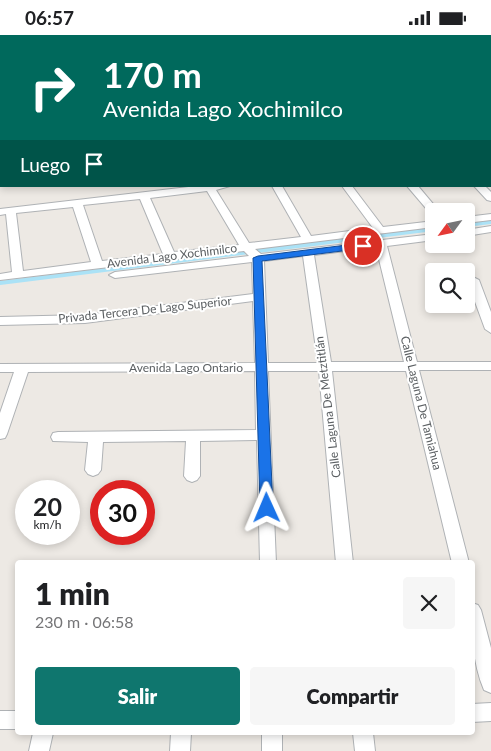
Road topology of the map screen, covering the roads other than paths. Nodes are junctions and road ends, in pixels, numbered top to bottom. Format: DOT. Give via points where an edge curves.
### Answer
graph roads {
  1 [pos="209,187"];
  2 [pos="278,187"];
  3 [pos="347,187"];
  4 [pos="413,187"];
  5 [pos="480,187"];
  6 [pos="144,195"];
  7 [pos="491,198"];
  8 [pos="77,203"];
  9 [pos="427,203"];
  10 [pos="5,211"];
  11 [pos="491,217"];
  12 [pos="475,219"];
  13 [pos="425,226"];
  14 [pos="491,229"];
  15 [pos="475,232"];
  16 [pos="381,237"];
  17 [pos="425,237"];
  18 [pos="308,246"];
  19 [pos="252,252"];
  20 [pos="170,256"];
  21 [pos="98,265"];
  22 [pos="18,275"];
  23 [pos="115,275"];
  24 [pos="0,277"];
  25 [pos="475,285"];
  26 [pos="260,297"];
  27 [pos="0,321"];
  28 [pos="491,329"];
  29 [pos="412,365"];
  30 [pos="491,366"];
  31 [pos="325,367"];
  32 [pos="0,368"];
  33 [pos="263,368"];
  34 [pos="22,369"];
  35 [pos="0,434"];
  36 [pos="265,435"];
  37 [pos="193,436"];
  38 [pos="58,437"];
  39 [pos="96,437"];
  40 [pos="93,470"];
  41 [pos="192,475"];
  42 [pos="268,560"];
  43 [pos="345,560"];
  44 [pos="460,560"];
  45 [pos="475,622"];
  46 [pos="491,684"];
  47 [pos="491,712"];
  48 [pos="475,713"];
  49 [pos="0,720"];
  50 [pos="15,720"];
  51 [pos="43,735"];
  52 [pos="181,735"];
  53 [pos="272,735"];
  54 [pos="363,735"];
  55 [pos="40,751"];
  56 [pos="180,751"];
  57 [pos="272,751"];
  58 [pos="365,751"];
  1 -- 6 [label="street"];
  1 -- 19 [label="street"];
  2 -- 18 [label="street"];
  3 -- 16 [label="street"];
  4 -- 9 [label="street"];
  5 -- 7 [label="street"];
  6 -- 8 [label="street"];
  6 -- 20 [label="street"];
  8 -- 10 [label="street"];
  8 -- 21 [label="street"];
  10 -- 22 [label="street"];
  11 -- 12 [label="street"];
  13 -- 16 [label="street, Avenida Lago Xochimilco"];
  14 -- 15 [label="street"];
  16 -- 17 [label="street, Avenida Lago Xochimilco"];
  16 -- 18 [label="street, Avenida Lago Xochimilco"];
  16 -- 29 [label="street, Calle Laguna De Tamiahua"];
  18 -- 19 [label="street, Avenida Lago Xochimilco"];
  18 -- 19 [label="street, Avenida Lago Xochimilco"];
  18 -- 31 [label="street, Calle Laguna De Metztitlán"];
  19 -- 20 [label="street, Avenida Lago Xochimilco"];
  19 -- 23 [label="street, Avenida Lago Xochimilco"];
  19 -- 26 [label="street"];
  20 -- 21 [label="street, Avenida Lago Xochimilco"];
  21 -- 22 [label="street, Avenida Lago Xochimilco"];
  22 -- 24 [label="street, Avenida Lago Xochimilco"];
  25 -- 28 [label="street"];
  26 -- 27 [label="street, Privada Tercera De Lago Superior" via="85,319"];
  26 -- 33 [label="street"];
  29 -- 30 [label="street, Avenida Lago Ontario"];
  29 -- 31 [label="street, Avenida Lago Ontario"];
  29 -- 44 [label="street, Calle Laguna De Tamiahua"];
  31 -- 33 [label="street, Avenida Lago Ontario"];
  31 -- 43 [label="street, Calle Laguna De Metztitlán"];
  32 -- 34 [label="street, Avenida Lago Ontario"];
  33 -- 34 [label="street, Avenida Lago Ontario"];
  33 -- 36 [label="street"];
  34 -- 35 [label="street"];
  36 -- 37 [label="street"];
  36 -- 42 [label="street"];
  37 -- 39 [label="street"];
  37 -- 41 [label="street"];
  38 -- 39 [label="street"];
  39 -- 40 [label="street"];
  45 -- 46 [label="street"];
  47 -- 48 [label="street"];
  49 -- 50 [label="street"];
  51 -- 55 [label="street"];
  52 -- 56 [label="street"];
  53 -- 57 [label="street"];
  54 -- 58 [label="street"];
}
